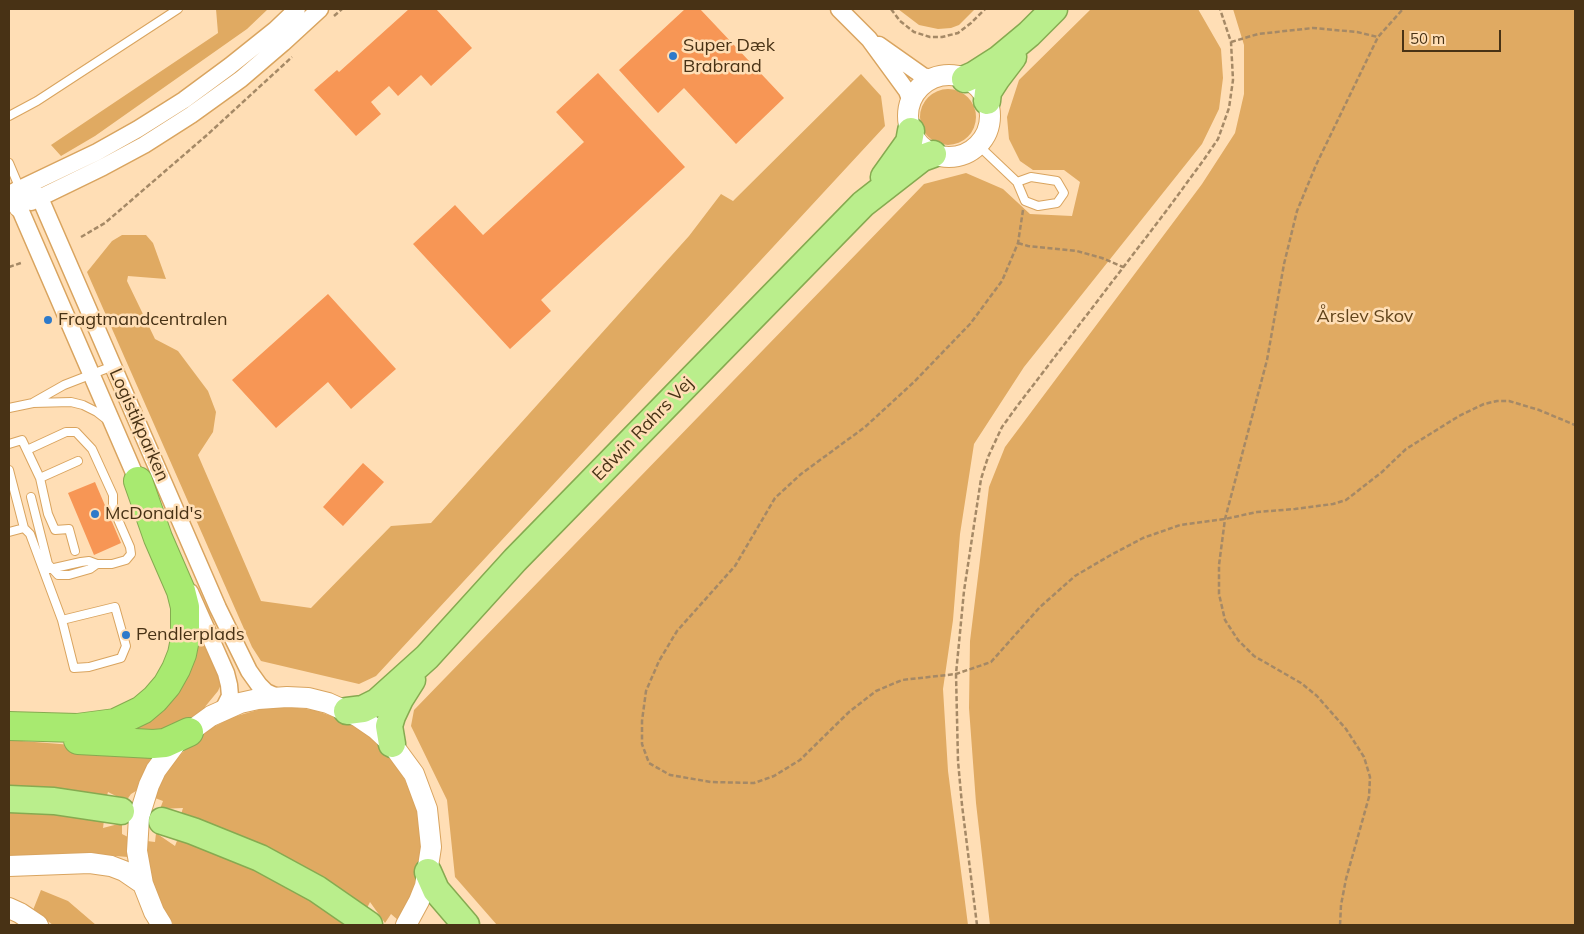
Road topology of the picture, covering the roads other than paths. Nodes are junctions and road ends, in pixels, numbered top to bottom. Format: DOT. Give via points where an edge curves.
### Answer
graph roads {
  1 [pos="178,9"];
  2 [pos="297,9"];
  3 [pos="839,9"];
  4 [pos="1054,9"];
  5 [pos="324,15"];
  6 [pos="1029,34"];
  7 [pos="869,39"];
  8 [pos="933,79"];
  9 [pos="965,79"];
  10 [pos="987,101"];
  11 [pos="911,102"];
  12 [pos="9,116"];
  13 [pos="911,131"];
  14 [pos="978,145"];
  15 [pos="933,154"];
  16 [pos="9,163"];
  17 [pos="1017,182"];
  18 [pos="40,198"];
  19 [pos="14,201"];
  20 [pos="863,204"];
  21 [pos="113,366"];
  22 [pos="91,375"];
  23 [pos="33,402"];
  24 [pos="9,408"];
  25 [pos="112,423"];
  26 [pos="9,444"];
  27 [pos="27,450"];
  28 [pos="78,461"];
  29 [pos="9,470"];
  30 [pos="40,478"];
  31 [pos="138,481"];
  32 [pos="44,494"];
  33 [pos="31,497"];
  34 [pos="17,501"];
  35 [pos="24,528"];
  36 [pos="9,532"];
  37 [pos="75,551"];
  38 [pos="62,620"];
  39 [pos="427,657"];
  40 [pos="277,697"];
  41 [pos="223,710"];
  42 [pos="347,711"];
  43 [pos="9,726"];
  44 [pos="188,732"];
  45 [pos="9,736"];
  46 [pos="392,744"];
  47 [pos="9,799"];
  48 [pos="121,811"];
  49 [pos="162,821"];
  50 [pos="9,866"];
  51 [pos="428,872"];
  52 [pos="142,884"];
  53 [pos="9,908"];
  54 [pos="38,925"];
  55 [pos="162,925"];
  56 [pos="369,925"];
  57 [pos="406,925"];
  58 [pos="466,925"];
  1 -- 12 [label="lane"];
  2 -- 19 [label="street" via="275,30 184,100"];
  3 -- 7 [label="street"];
  4 -- 6 [label="highway"];
  5 -- 18 [label="street" via="191,115 104,168"];
  6 -- 9 [label="highway" via="999,59"];
  6 -- 10 [label="highway" via="988,92"];
  7 -- 8 [label="street" via="923,76"];
  7 -- 11 [label="street" via="907,91"];
  8 -- 9 [label="street" via="949,76"];
  8 -- 11 [label="street" via="916,92"];
  9 -- 10 [label="street" via="978,88"];
  10 -- 14 [label="street" via="990,114 988,128"];
  11 -- 13 [label="street"];
  13 -- 15 [label="street"];
  13 -- 20 [label="highway" via="909,142"];
  14 -- 15 [label="street" via="957,156"];
  14 -- 17 [label="lane"];
  15 -- 20 [label="highway" via="922,158"];
  16 -- 19 [label="lane"];
  17 -- 17 [label="lane" via="1030,177 1058,181 1064,192 1058,203 1038,206 1025,201"];
  18 -- 19 [label="street"];
  18 -- 21 [label="street, Logistikparken"];
  19 -- 22 [label="street, Logistikparken"];
  20 -- 39 [label="highway, Edwin Rahrs Vej" via="515,560"];
  21 -- 22 [label="lane"];
  21 -- 40 [label="street, Logistikparken" via="218,608 249,671 266,692"];
  22 -- 23 [label="lane"];
  22 -- 25 [label="street, Logistikparken"];
  23 -- 24 [label="lane"];
  23 -- 25 [label="lane" via="83,405"];
  25 -- 31 [label="street, Logistikparken"];
  26 -- 27 [label="lane" via="22,440"];
  27 -- 30 [label="lane"];
  27 -- 33 [label="lane" via="66,432 76,432 92,449 113,495 113,508 131,554 126,560 58,575 48,564"];
  28 -- 30 [label="lane"];
  29 -- 34 [label="lane"];
  30 -- 32 [label="lane"];
  31 -- 41 [label="street, Logistikparken" via="226,673 230,696"];
  31 -- 43 [label="highway" via="185,607 185,639 176,669 155,699 142,710 115,723 77,728"];
  32 -- 33 [label="lane"];
  32 -- 37 [label="lane" via="55,530 69,529"];
  33 -- 34 [label="lane"];
  34 -- 35 [label="lane"];
  35 -- 36 [label="lane"];
  35 -- 38 [label="lane" via="30,534"];
  38 -- 38 [label="lane" via="74,668 121,658 126,646 115,607"];
  39 -- 42 [label="highway" via="378,702 363,709"];
  39 -- 46 [label="highway" via="392,716 389,726"];
  40 -- 41 [label="street" via="258,699"];
  40 -- 42 [label="street" via="318,700"];
  41 -- 44 [label="street"];
  42 -- 46 [label="street" via="376,729"];
  44 -- 45 [label="highway" via="153,744"];
  44 -- 52 [label="street" via="156,770 143,801 137,834"];
  46 -- 51 [label="street" via="408,764 424,797 431,834"];
  47 -- 48 [label="highway" via="54,801"];
  49 -- 56 [label="highway" via="260,858 317,889"];
  50 -- 52 [label="street" via="90,863 124,871"];
  51 -- 57 [label="street" via="420,901"];
  51 -- 58 [label="highway" via="436,890"];
  52 -- 55 [label="street"];
  53 -- 54 [label="street"];
}
